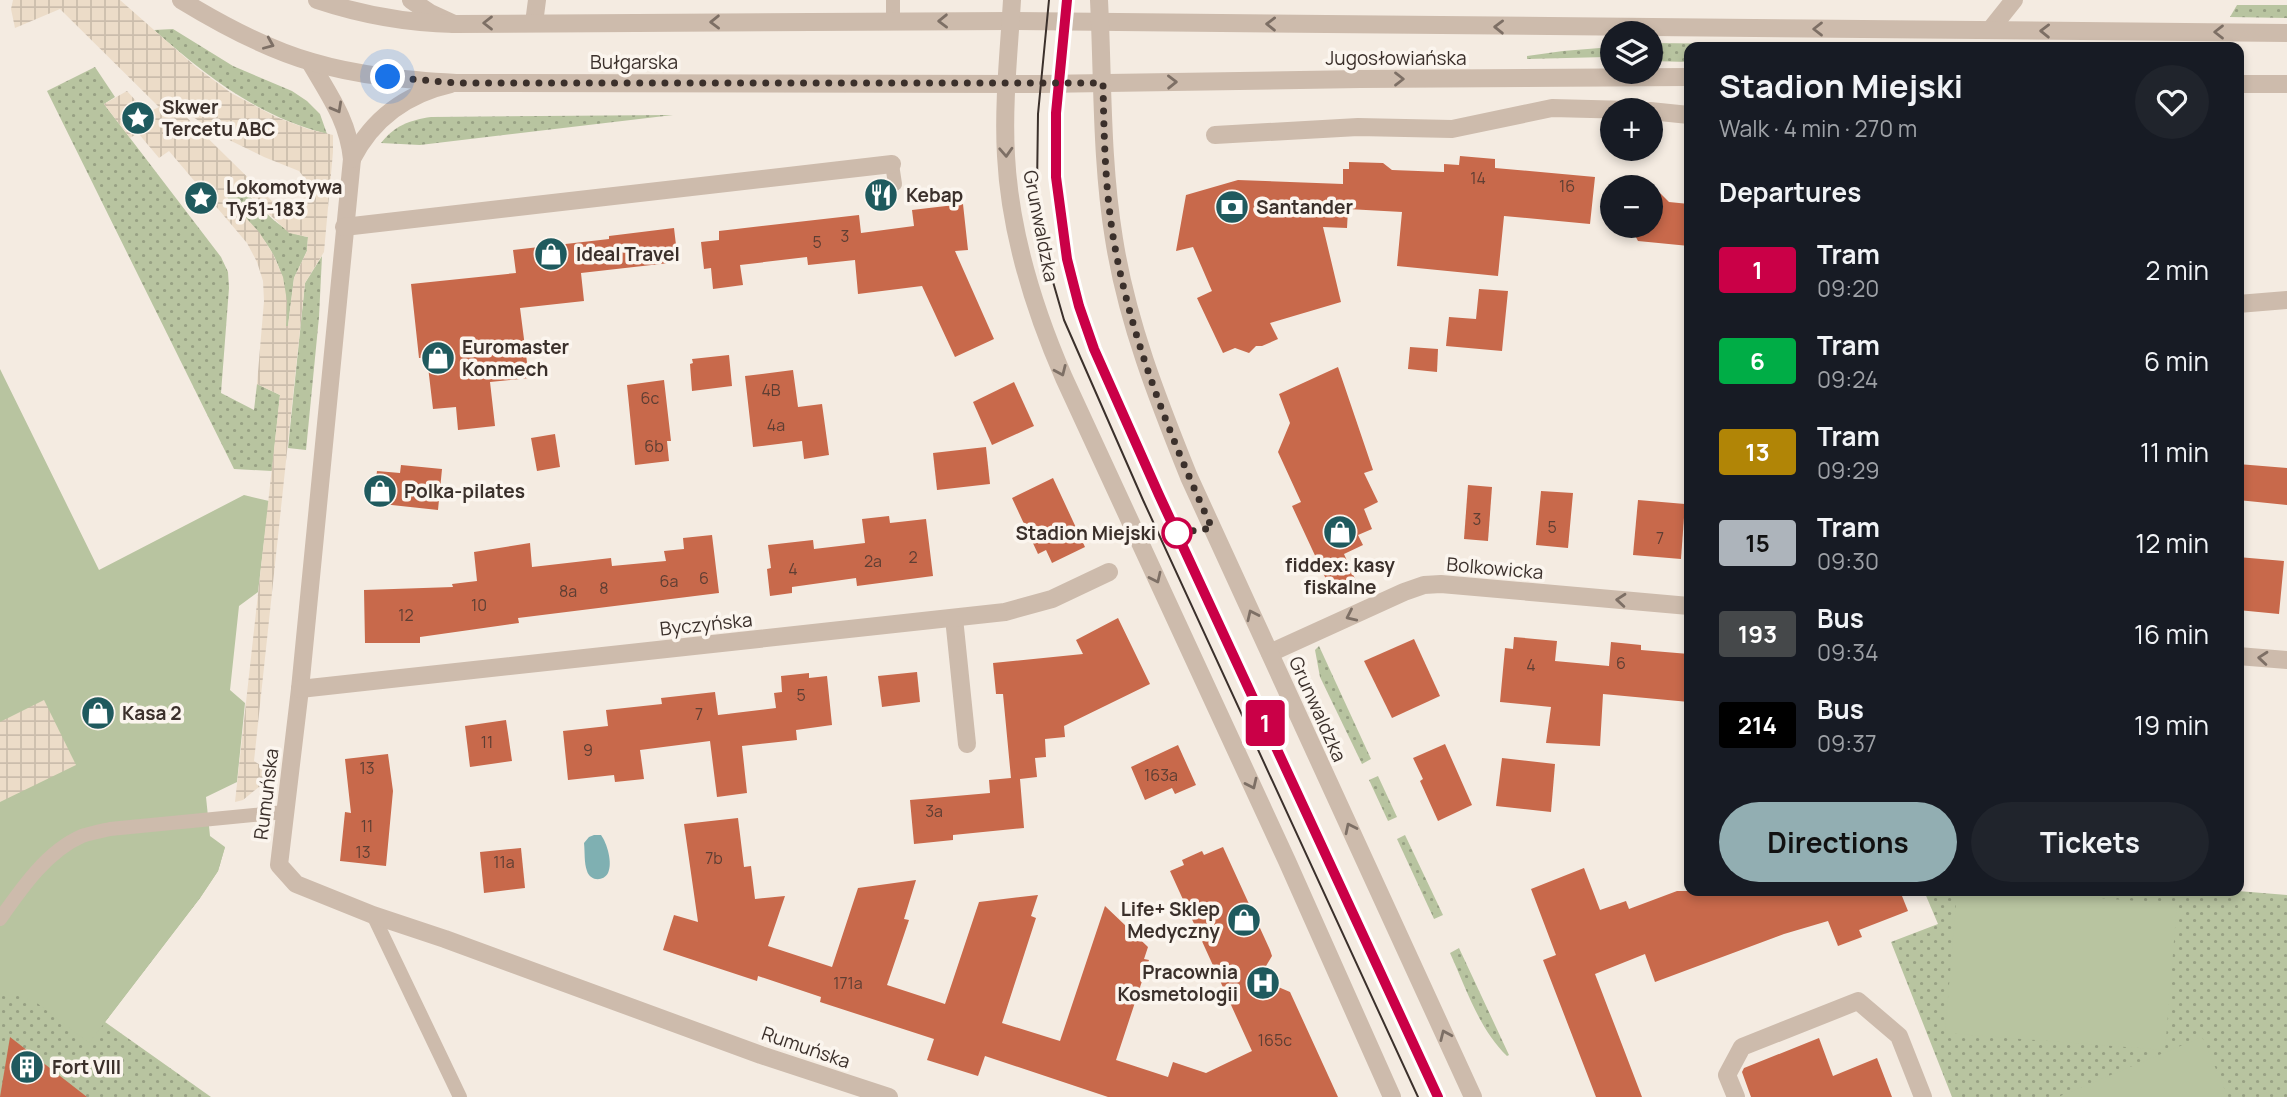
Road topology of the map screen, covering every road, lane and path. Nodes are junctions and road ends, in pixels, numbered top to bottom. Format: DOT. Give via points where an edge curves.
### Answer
graph roads {
  1 [pos="181,0"];
  2 [pos="317,0"];
  3 [pos="411,0"];
  4 [pos="537,0"];
  5 [pos="893,0"];
  6 [pos="1012,0"];
  7 [pos="1099,0"];
  8 [pos="2014,0"];
  9 [pos="893,21"];
  10 [pos="1011,21"];
  11 [pos="1100,22"];
  12 [pos="534,23"];
  13 [pos="454,24"];
  14 [pos="1990,30"];
  15 [pos="2287,33"];
  16 [pos="310,62"];
  17 [pos="1684,77"];
  18 [pos="456,83"];
  19 [pos="1007,83"];
  20 [pos="1103,83"];
  21 [pos="2244,84"];
  22 [pos="2287,84"];
  23 [pos="1600,109"];
  24 [pos="1663,112"];
  25 [pos="1684,114"];
  26 [pos="1215,135"];
  27 [pos="352,159"];
  28 [pos="892,164"];
  29 [pos="895,184"];
  30 [pos="344,227"];
  31 [pos="2287,300"];
  32 [pos="2244,304"];
  33 [pos="1109,572"];
  34 [pos="1684,606"];
  35 [pos="954,618"];
  36 [pos="1270,653"];
  37 [pos="2244,656"];
  38 [pos="2287,660"];
  39 [pos="300,689"];
  40 [pos="967,744"];
  41 [pos="285,812"];
  42 [pos="373,915"];
  43 [pos="0,919"];
  44 [pos="460,1097"];
  45 [pos="889,1097"];
  46 [pos="1392,1097"];
  47 [pos="1473,1097"];
  48 [pos="1736,1097"];
  49 [pos="1923,1097"];
  1 -- 16 [label="street, Bułgarska, one-way" via="227,27"];
  2 -- 13 [label="street, Bułgarska" via="372,16"];
  3 -- 13 [label="street, Bułgarska"];
  4 -- 12 [label="street"];
  5 -- 9 [label="lane"];
  6 -- 10 [label="street, Grunwaldzka"];
  7 -- 11 [label="street, Grunwaldzka"];
  8 -- 14 [label="street"];
  10 -- 9 [label="street, Bułgarska, one-way"];
  9 -- 12 [label="street, Bułgarska, one-way"];
  10 -- 11 [label="street, Bułgarska"];
  10 -- 19 [label="street, Grunwaldzka"];
  14 -- 11 [label="street, Jugosłowiańska, one-way"];
  11 -- 20 [label="street, Grunwaldzka"];
  12 -- 13 [label="street, Bułgarska, one-way"];
  15 -- 14 [label="street, Jugosłowiańska, one-way"];
  16 -- 18 [label="street, Bułgarska" via="388,77"];
  16 -- 27 [label="street, Rumuńska, one-way" via="343,119"];
  20 -- 17 [label="street, Jugosłowiańska, one-way"];
  18 -- 19 [label="street, Bułgarska"];
  18 -- 27 [label="street, Rumuńska" via="412,96 389,111 369,130"];
  19 -- 20 [label="street, Bułgarska"];
  19 -- 46 [label="street, Grunwaldzka, one-way" via="1007,174 1021,252 1044,328"];
  36 -- 20 [label="street, Grunwaldzka, one-way" via="1189,477 1134,328 1114,239"];
  21 -- 22 [label="street"];
  23 -- 26 [label="street" via="1552,108 1452,129 1358,127"];
  24 -- 25 [label="street"];
  27 -- 30 [label="street, Rumuńska"];
  28 -- 29 [label="lane"];
  28 -- 30 [label="street"];
  30 -- 39 [label="street, Rumuńska"];
  31 -- 32 [label="street"];
  33 -- 35 [label="street, Byczyńska" via="1020,609"];
  34 -- 36 [label="street, Bolkowicka, one-way" via="1441,584 1404,592"];
  35 -- 39 [label="street, Byczyńska"];
  35 -- 40 [label="street"];
  47 -- 36 [label="street, Grunwaldzka, one-way"];
  38 -- 37 [label="street, one-way"];
  39 -- 41 [label="street, Rumuńska"];
  41 -- 42 [label="street, Rumuńska" via="279,865 285,873 296,884"];
  41 -- 43 [label="lane" via="110,829 81,836 54,855"];
  42 -- 44 [label="lane"];
  42 -- 45 [label="street, Rumuńska"];
  48 -- 49 [label="street" via="1727,1075 1742,1046 1858,1001 1899,1036"];
}
